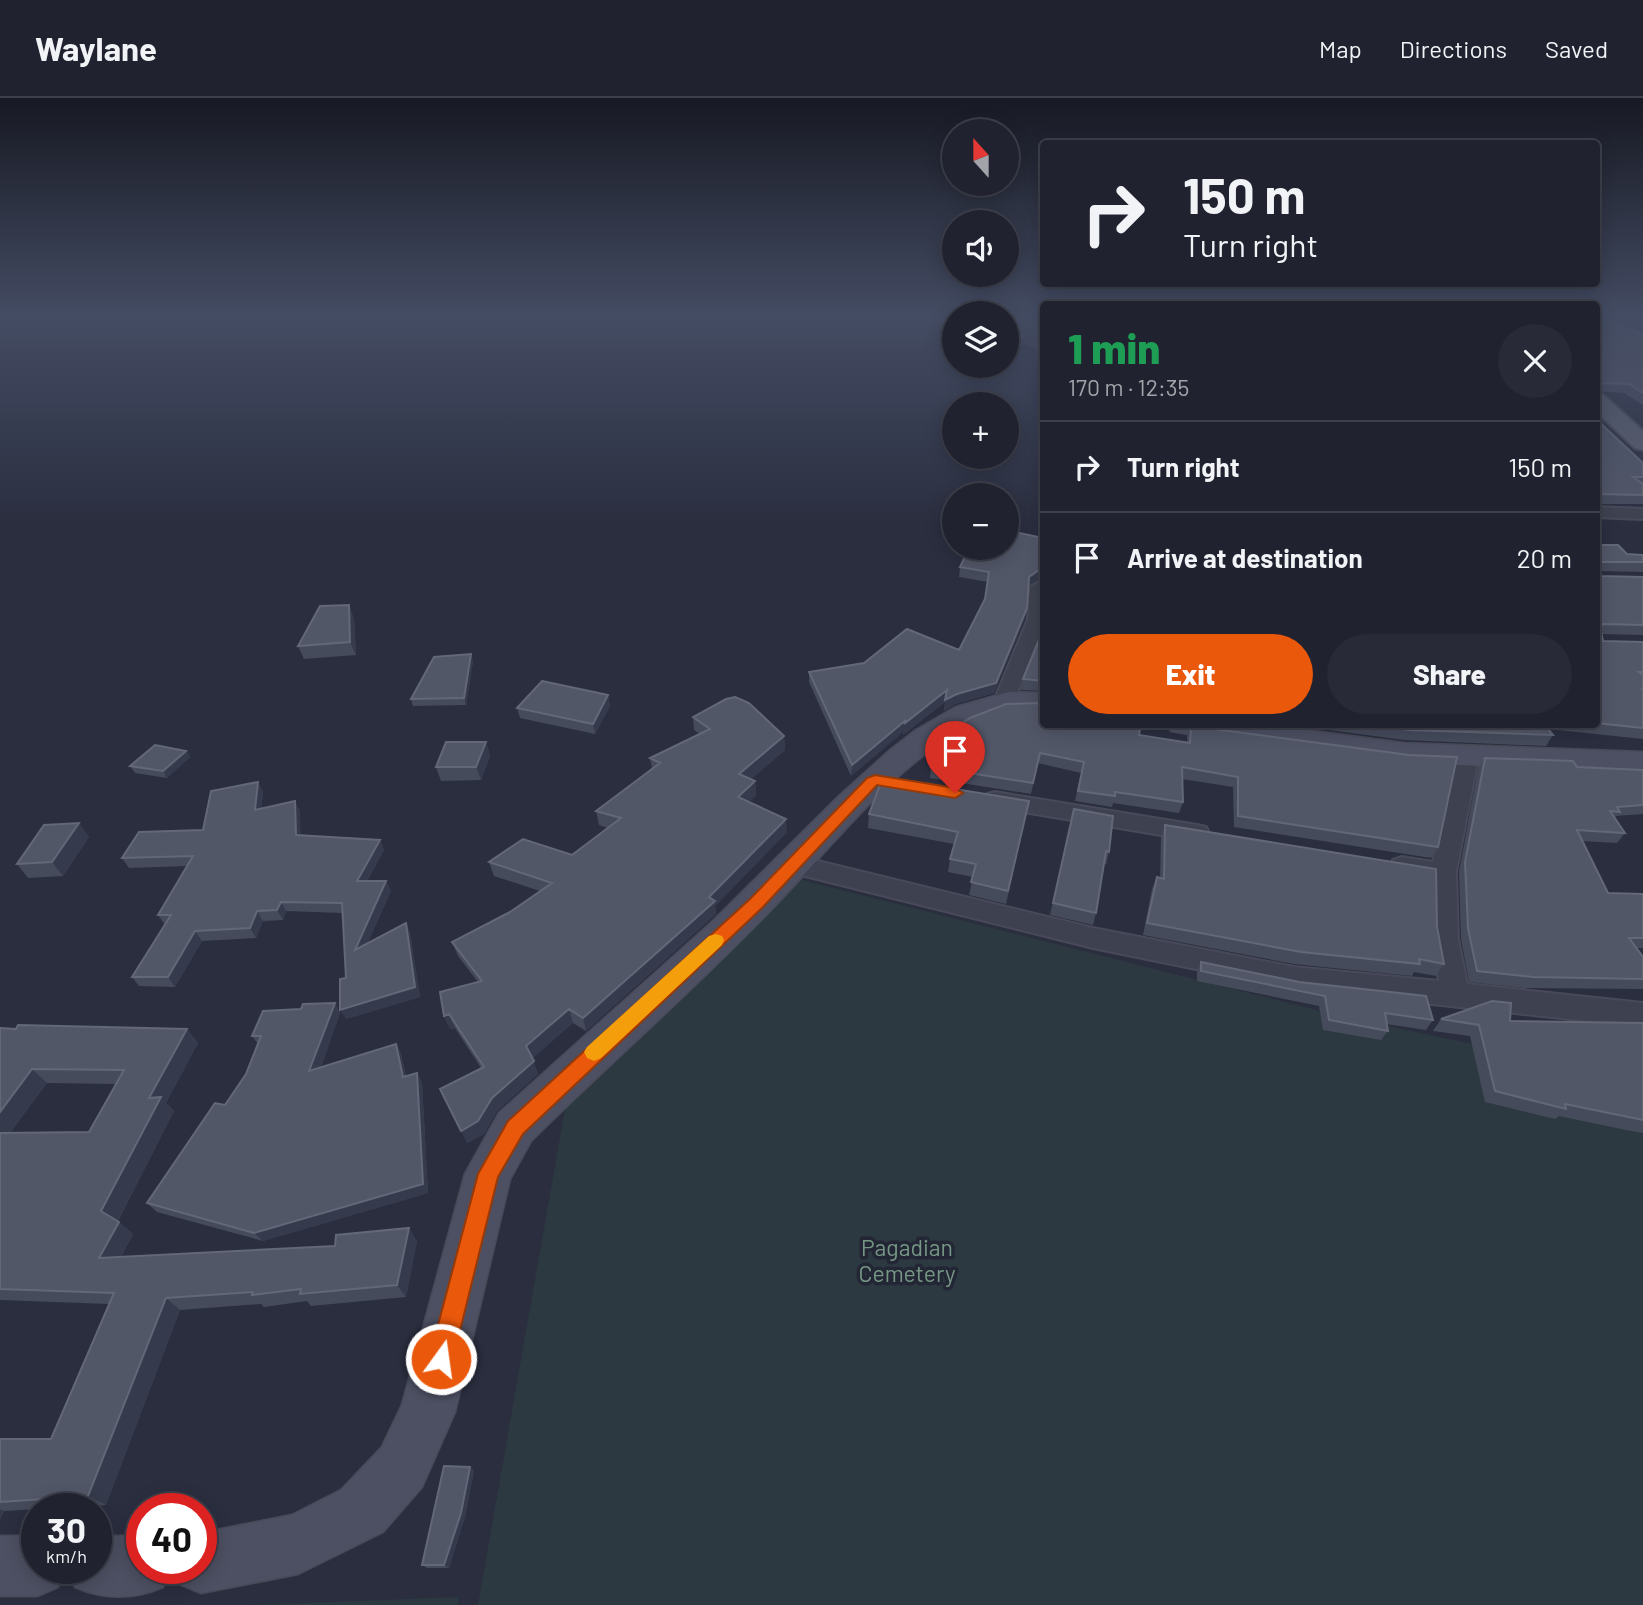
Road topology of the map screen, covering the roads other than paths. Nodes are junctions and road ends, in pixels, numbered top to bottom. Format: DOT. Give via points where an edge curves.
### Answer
graph roads {
  1 [pos="1600,403"];
  2 [pos="1643,443"];
  3 [pos="1600,512"];
  4 [pos="1643,514"];
  5 [pos="1039,587"];
  6 [pos="1040,620"];
  7 [pos="1023,701"];
  8 [pos="1213,728"];
  9 [pos="1467,757"];
  10 [pos="1643,762"];
  11 [pos="972,796"];
  12 [pos="1219,837"];
  13 [pos="1379,863"];
  14 [pos="793,864"];
  15 [pos="1443,872"];
  16 [pos="1455,993"];
  17 [pos="1643,1015"];
  18 [pos="217,1560"];
  19 [pos="0,1566"];
  20 [pos="21,1566"];
  1 -- 2 [label="main road"];
  3 -- 4 [label="street"];
  5 -- 6 [label="street"];
  6 -- 7 [label="street"];
  7 -- 14 [label="street" via="982,706 917,744 889,782"];
  8 -- 9 [label="street"];
  9 -- 10 [label="street"];
  9 -- 15 [label="street"];
  11 -- 12 [label="street"];
  13 -- 15 [label="street"];
  14 -- 16 [label="street" via="1093,938 1281,976"];
  14 -- 18 [label="street" via="515,1127 488,1174 428,1412 402,1467 362,1511 298,1544"];
  15 -- 16 [label="street" via="1445,939"];
  16 -- 17 [label="street"];
  19 -- 20 [label="street"];
}
